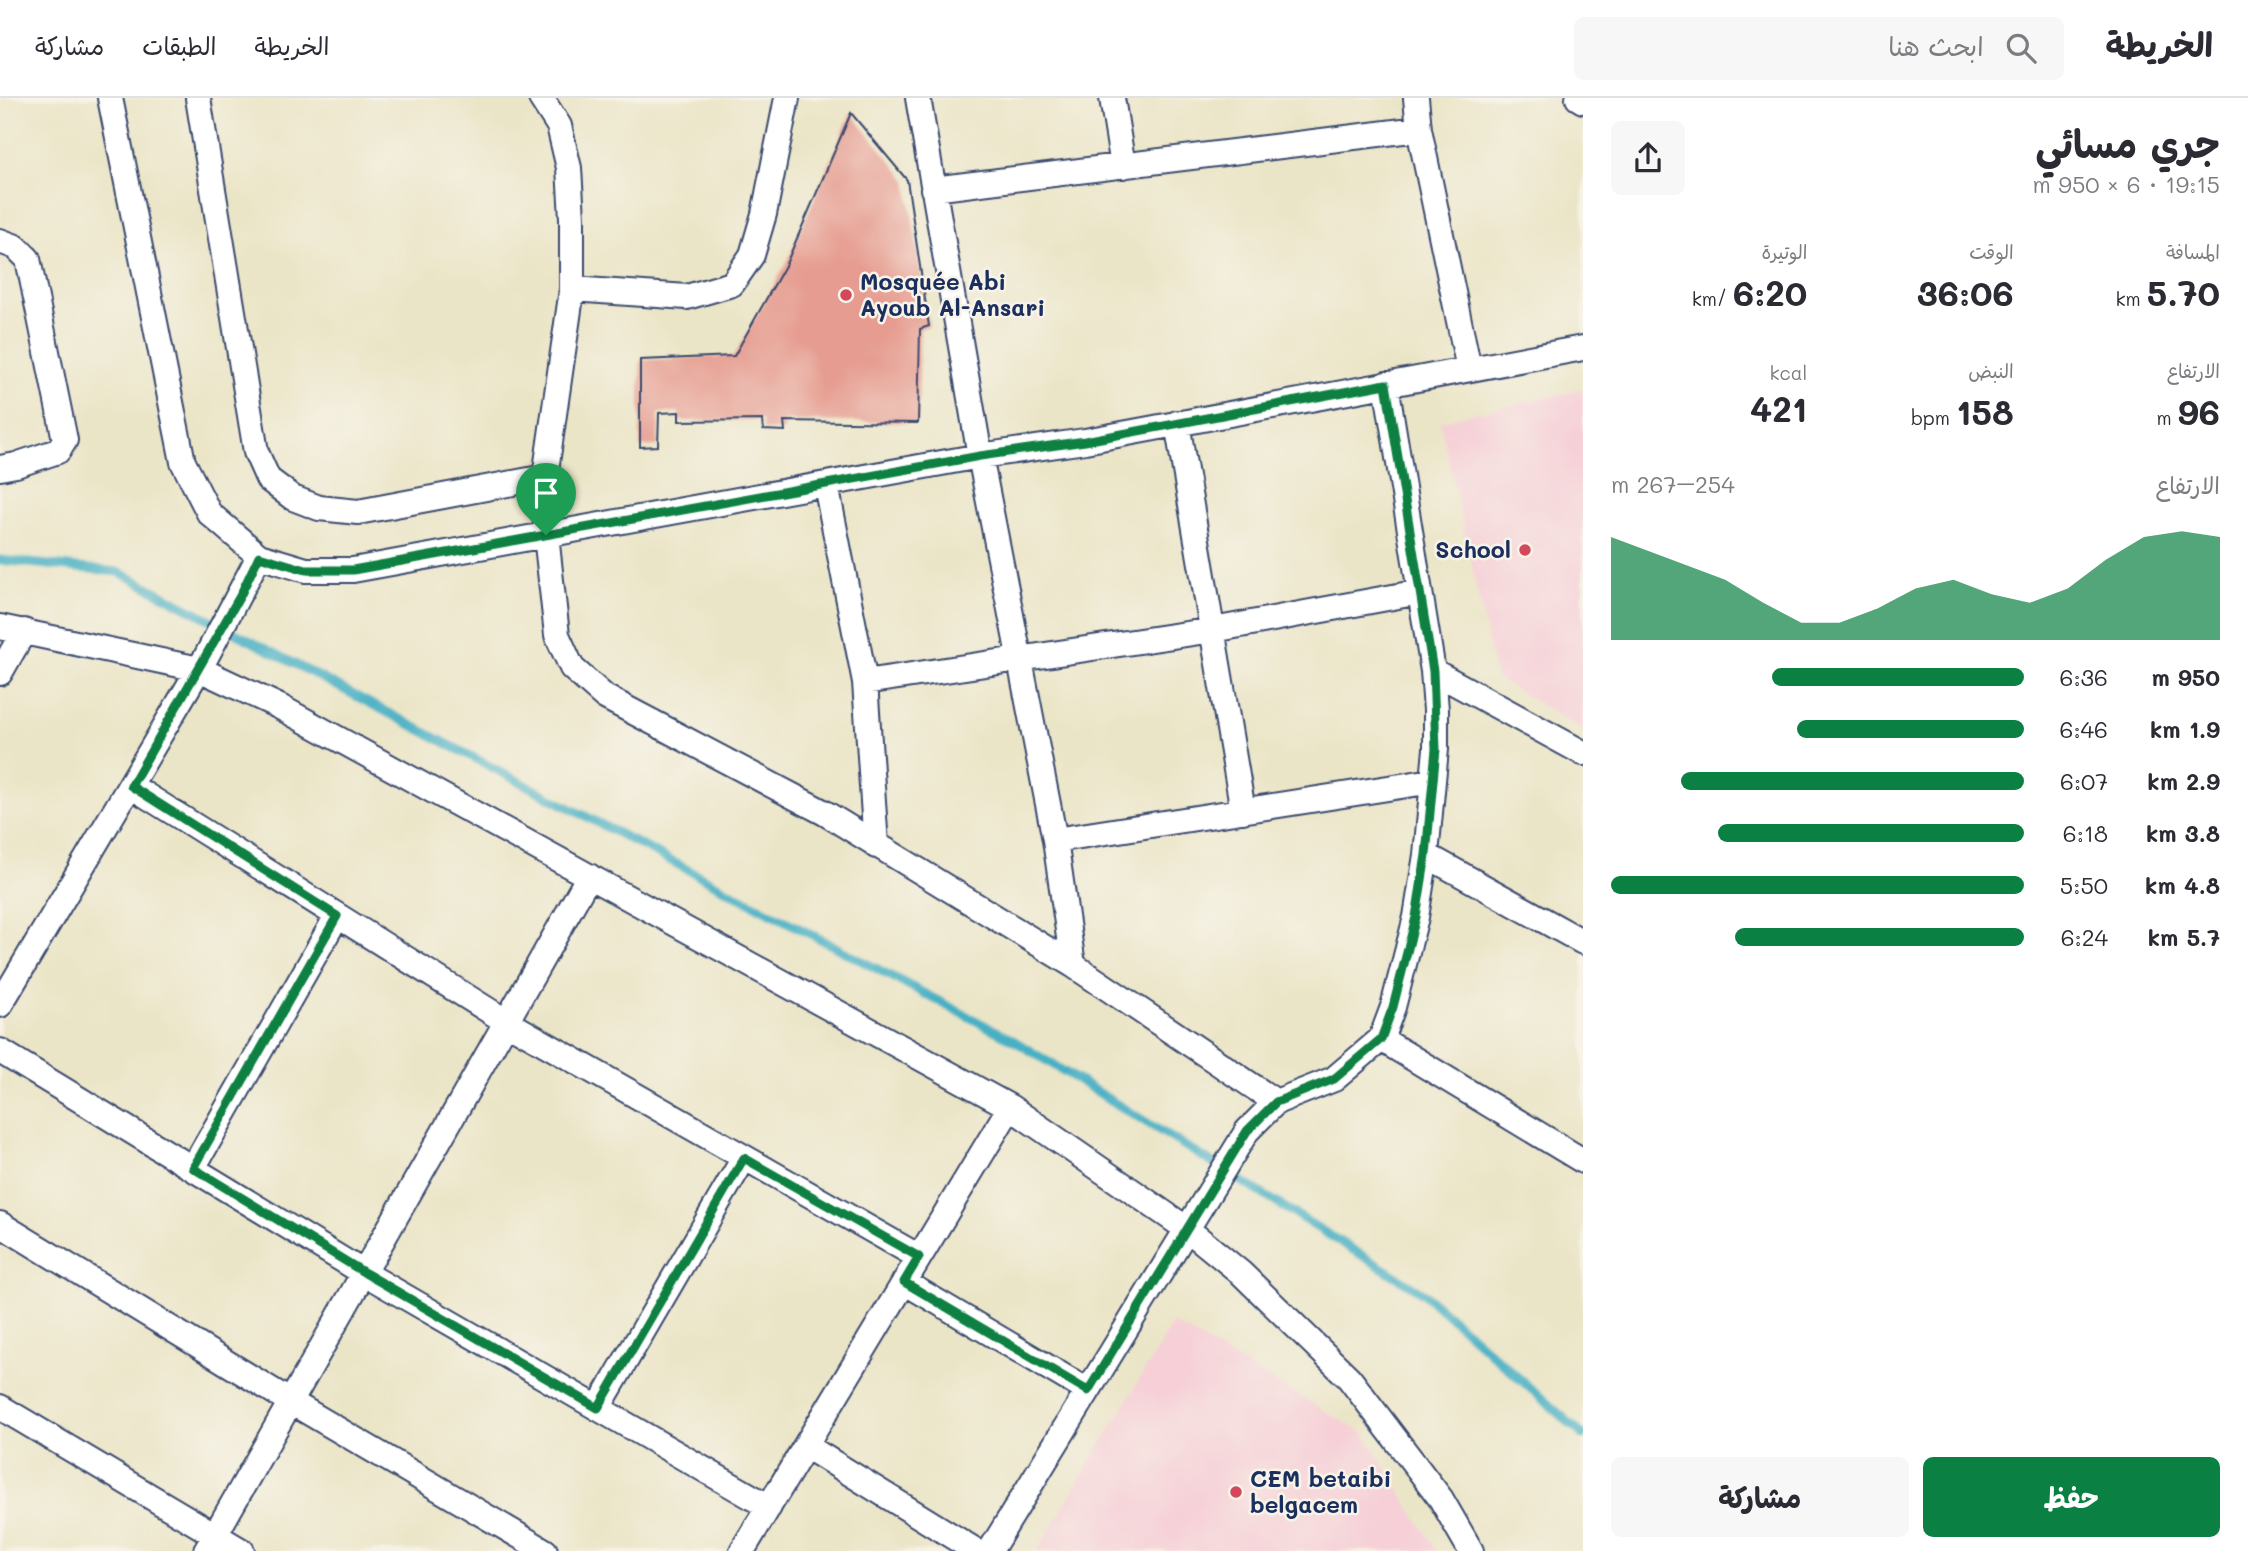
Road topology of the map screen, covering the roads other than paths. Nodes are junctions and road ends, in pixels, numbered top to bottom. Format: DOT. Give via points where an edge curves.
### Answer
graph roads {
  1 [pos="110,98"];
  2 [pos="198,98"];
  3 [pos="541,98"];
  4 [pos="787,98"];
  5 [pos="918,98"];
  6 [pos="1112,98"];
  7 [pos="1416,98"];
  8 [pos="1578,98"];
  9 [pos="1583,101"];
  10 [pos="1419,129"];
  11 [pos="1123,166"];
  12 [pos="933,189"];
  13 [pos="0,242"];
  14 [pos="572,289"];
  15 [pos="1583,348"];
  16 [pos="1469,369"];
  17 [pos="1386,384"];
  18 [pos="1177,424"];
  19 [pos="980,456"];
  20 [pos="0,468"];
  21 [pos="545,477"];
  22 [pos="825,485"];
  23 [pos="546,535"];
  24 [pos="259,556"];
  25 [pos="1420,592"];
  26 [pos="12,629"];
  27 [pos="1213,630"];
  28 [pos="1020,659"];
  29 [pos="202,663"];
  30 [pos="1433,671"];
  31 [pos="0,673"];
  32 [pos="864,682"];
  33 [pos="1583,754"];
  34 [pos="1433,781"];
  35 [pos="131,786"];
  36 [pos="1243,811"];
  37 [pos="1055,840"];
  38 [pos="876,846"];
  39 [pos="1426,855"];
  40 [pos="589,876"];
  41 [pos="337,916"];
  42 [pos="1583,942"];
  43 [pos="1073,965"];
  44 [pos="0,1005"];
  45 [pos="507,1022"];
  46 [pos="1381,1039"];
  47 [pos="0,1051"];
  48 [pos="1276,1102"];
  49 [pos="1010,1107"];
  50 [pos="744,1158"];
  51 [pos="1583,1161"];
  52 [pos="193,1168"];
  53 [pos="0,1224"];
  54 [pos="1187,1229"];
  55 [pos="919,1257"];
  56 [pos="365,1273"];
  57 [pos="904,1282"];
  58 [pos="1088,1391"];
  59 [pos="291,1402"];
  60 [pos="0,1407"];
  61 [pos="598,1408"];
  62 [pos="806,1446"];
  63 [pos="769,1507"];
  64 [pos="210,1543"];
  65 [pos="242,1551"];
  66 [pos="545,1551"];
  67 [pos="743,1551"];
  68 [pos="976,1551"];
  69 [pos="990,1551"];
  70 [pos="1471,1551"];
  1 -- 24 [label="street" via="183,462 209,513"];
  2 -- 21 [label="street" via="257,452 268,479 293,498 319,508 358,512"];
  3 -- 14 [label="street" via="559,126 569,168"];
  4 -- 14 [label="street" via="752,255 732,284 687,297"];
  5 -- 12 [label="street"];
  6 -- 11 [label="street"];
  7 -- 10 [label="street"];
  8 -- 9 [label="street"];
  10 -- 11 [label="street"];
  10 -- 16 [label="street"];
  11 -- 12 [label="street"];
  12 -- 19 [label="street"];
  13 -- 20 [label="street" via="16,247 28,259 65,440 58,451"];
  14 -- 21 [label="street"];
  15 -- 16 [label="street"];
  16 -- 17 [label="street"];
  17 -- 18 [label="street"];
  17 -- 25 [label="street"];
  18 -- 19 [label="street"];
  18 -- 27 [label="street"];
  19 -- 22 [label="street"];
  19 -- 28 [label="street"];
  21 -- 23 [label="street"];
  22 -- 23 [label="street"];
  22 -- 32 [label="street"];
  23 -- 24 [label="street" via="353,570 306,570"];
  23 -- 38 [label="street" via="558,635 572,668 605,697 825,813"];
  24 -- 29 [label="street"];
  25 -- 27 [label="street"];
  25 -- 30 [label="street"];
  26 -- 29 [label="street"];
  26 -- 31 [label="street"];
  27 -- 28 [label="street"];
  27 -- 36 [label="street"];
  28 -- 32 [label="street"];
  28 -- 37 [label="street"];
  29 -- 35 [label="street"];
  29 -- 40 [label="street"];
  30 -- 33 [label="street"];
  30 -- 34 [label="street"];
  32 -- 38 [label="street"];
  34 -- 36 [label="street"];
  34 -- 39 [label="street"];
  35 -- 41 [label="street"];
  35 -- 44 [label="street"];
  36 -- 37 [label="street"];
  37 -- 43 [label="street"];
  38 -- 43 [label="street"];
  39 -- 42 [label="street"];
  39 -- 46 [label="street" via="1416,917"];
  40 -- 45 [label="street"];
  40 -- 49 [label="street"];
  41 -- 45 [label="street"];
  41 -- 52 [label="street"];
  43 -- 48 [label="street"];
  45 -- 50 [label="street"];
  45 -- 56 [label="street"];
  46 -- 48 [label="street" via="1334,1079"];
  46 -- 51 [label="street"];
  47 -- 52 [label="street"];
  48 -- 54 [label="street" via="1247,1131"];
  49 -- 54 [label="street"];
  49 -- 55 [label="street"];
  50 -- 55 [label="street"];
  50 -- 61 [label="street"];
  52 -- 56 [label="street"];
  53 -- 59 [label="street"];
  54 -- 58 [label="street"];
  54 -- 70 [label="street" via="1241,1273 1349,1378 1441,1499"];
  55 -- 57 [label="street"];
  56 -- 59 [label="street"];
  56 -- 61 [label="street"];
  57 -- 58 [label="street"];
  57 -- 62 [label="street"];
  58 -- 69 [label="street"];
  59 -- 64 [label="street"];
  59 -- 66 [label="street"];
  60 -- 64 [label="street"];
  61 -- 63 [label="street"];
  62 -- 63 [label="street"];
  62 -- 68 [label="street"];
  63 -- 67 [label="street"];
  64 -- 65 [label="street"];
}
